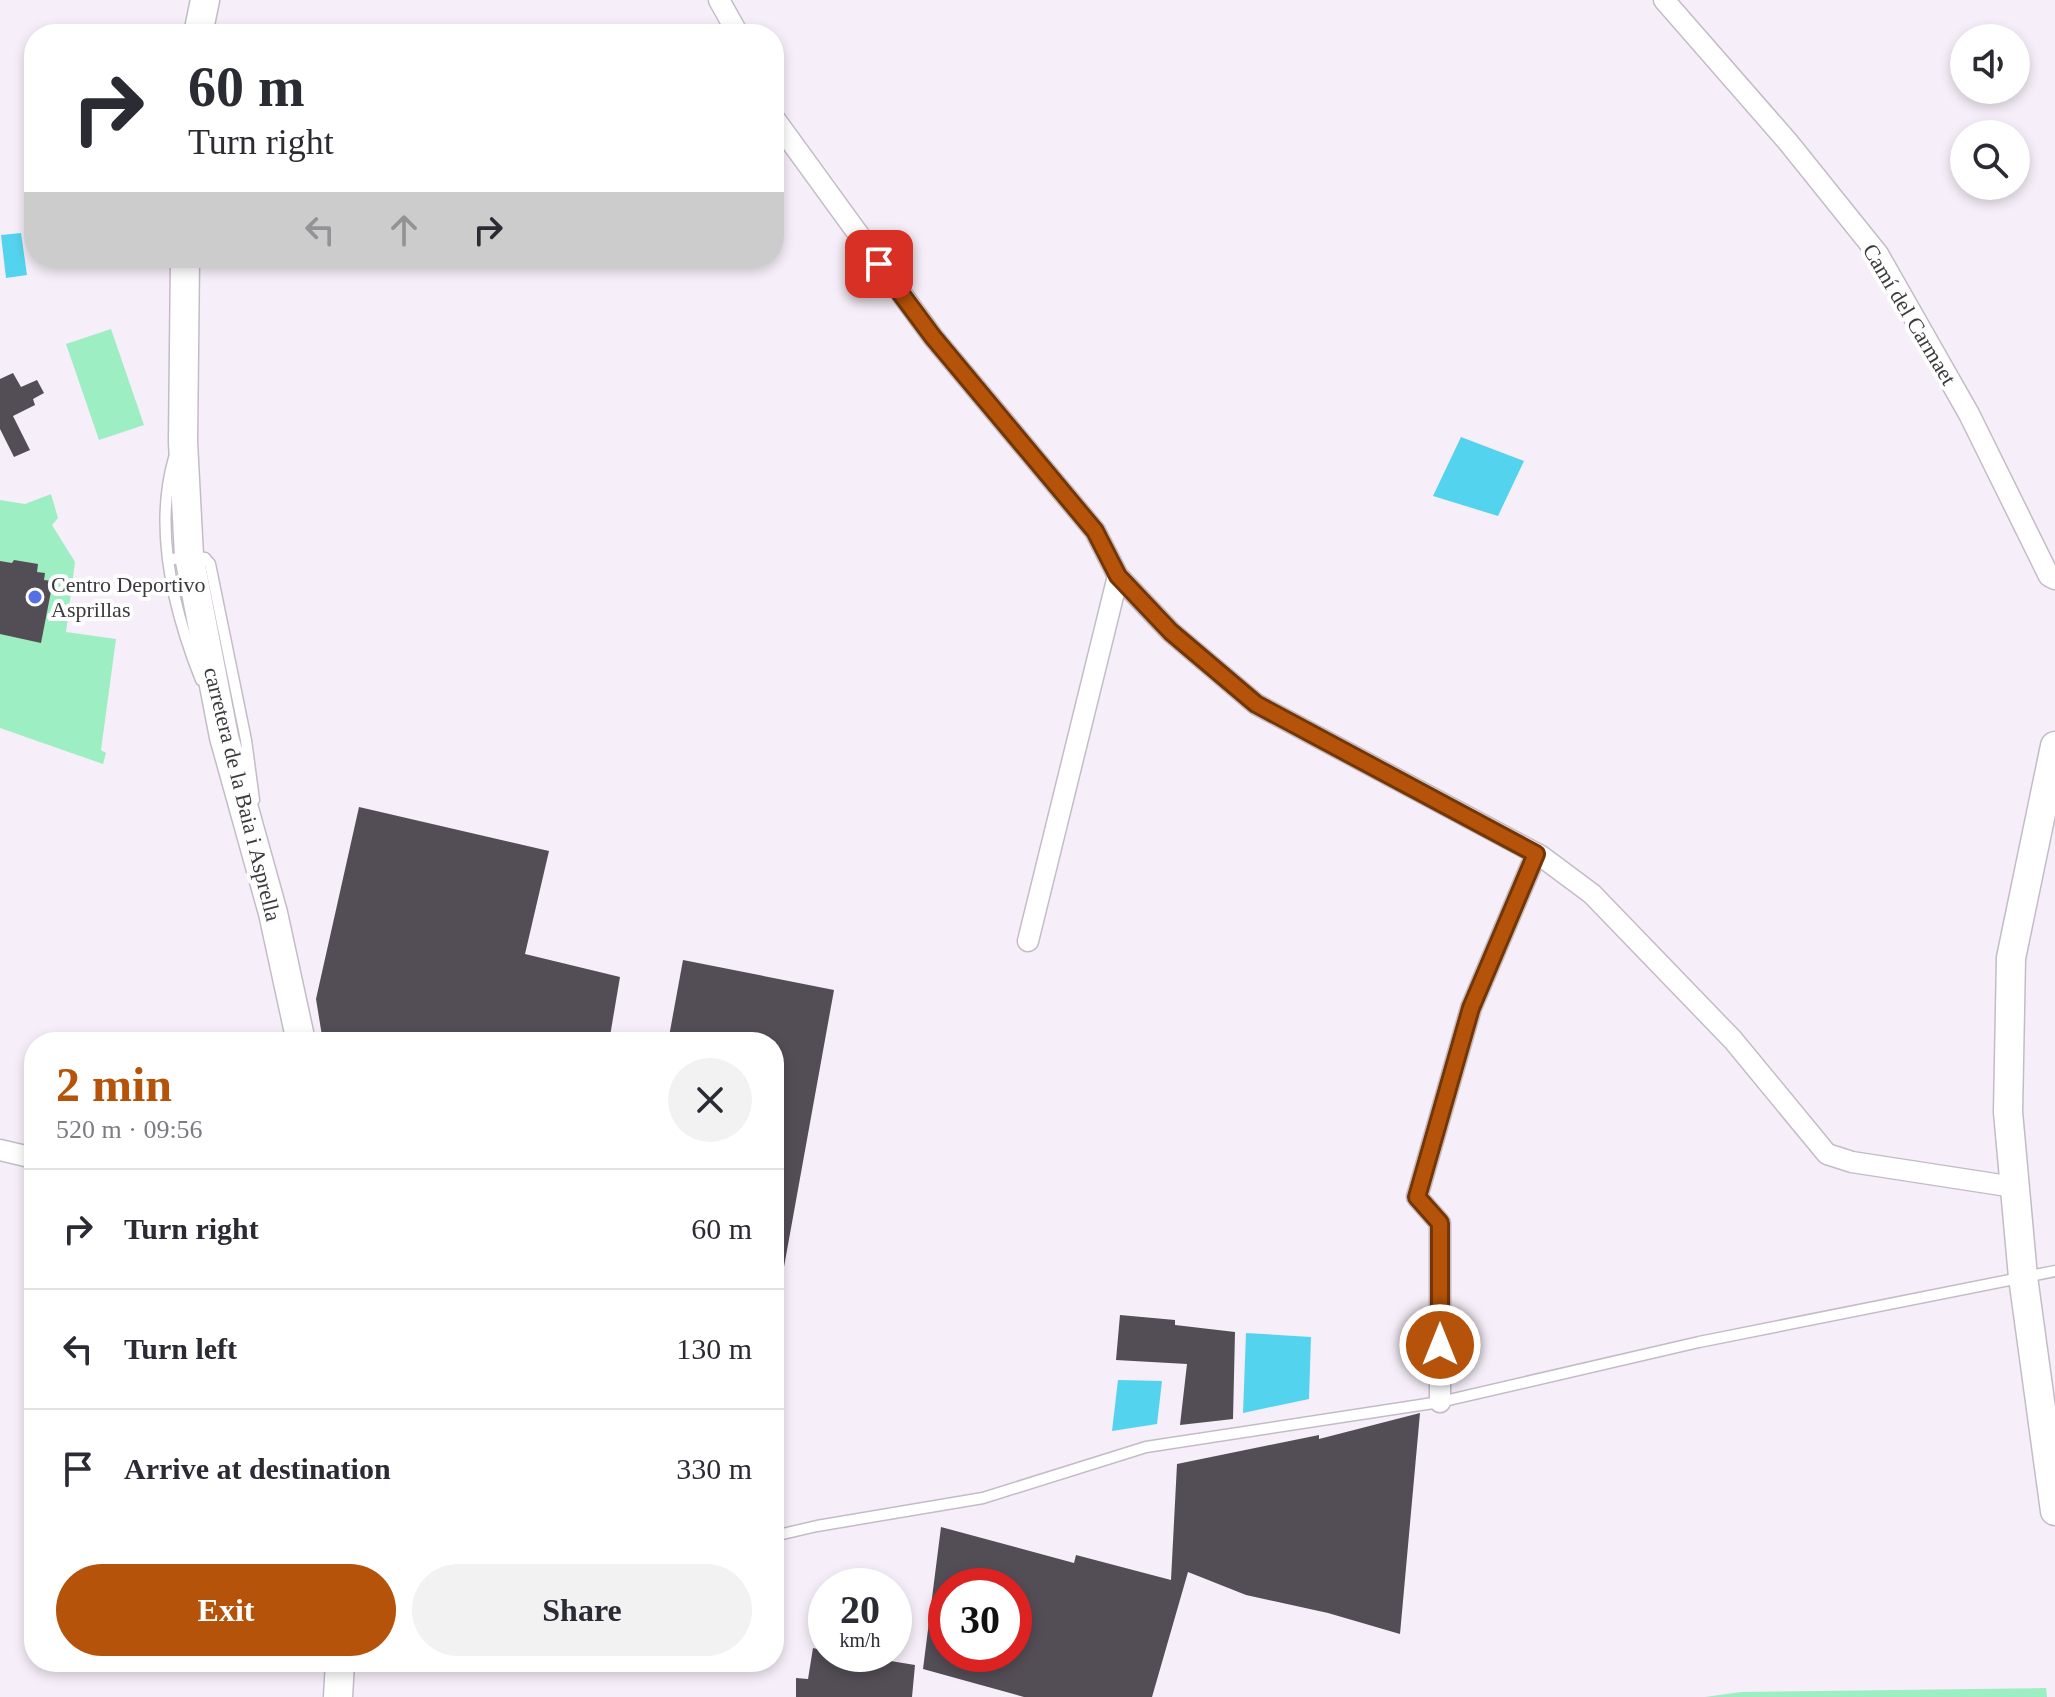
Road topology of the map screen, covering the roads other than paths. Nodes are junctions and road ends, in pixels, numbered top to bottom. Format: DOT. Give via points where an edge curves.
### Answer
graph roads {
  1 [pos="205,0"];
  2 [pos="719,0"];
  3 [pos="1664,0"];
  4 [pos="200,24"];
  5 [pos="732,24"];
  6 [pos="784,132"];
  7 [pos="185,268"];
  8 [pos="1118,576"];
  9 [pos="2055,579"];
  10 [pos="205,635"];
  11 [pos="2055,746"];
  12 [pos="248,821"];
  13 [pos="1536,854"];
  14 [pos="1028,941"];
  15 [pos="299,1032"];
  16 [pos="0,1150"];
  17 [pos="24,1156"];
  18 [pos="2014,1187"];
  19 [pos="2055,1271"];
  20 [pos="2023,1277"];
  21 [pos="1440,1402"];
  22 [pos="2055,1511"];
  23 [pos="784,1534"];
  24 [pos="342,1672"];
  25 [pos="338,1697"];
  1 -- 4 [label="main road"];
  2 -- 5 [label="street"];
  3 -- 9 [label="street, Camí del Carmaet" via="1878,254"];
  6 -- 8 [label="street" via="933,337 1095,531"];
  7 -- 10 [label="main road, carretera de la Baia i Asprella" via="179,558"];
  8 -- 13 [label="street" via="1171,632 1256,704"];
  8 -- 14 [label="street"];
  10 -- 12 [label="main road, carretera de la Baia i Asprella" via="224,737"];
  10 -- 12 [label="lane" via="246,740 254,799"];
  11 -- 18 [label="main road" via="2011,958 2008,1112"];
  12 -- 15 [label="main road, carretera de la Baia i Asprella"];
  13 -- 18 [label="street" via="1592,894 1733,1040 1827,1154"];
  13 -- 21 [label="street" via="1471,1008 1417,1197 1440,1223"];
  16 -- 17 [label="street"];
  18 -- 20 [label="main road"];
  19 -- 20 [label="lane"];
  20 -- 21 [label="lane" via="1699,1342"];
  20 -- 22 [label="main road"];
  21 -- 23 [label="lane" via="1146,1447 983,1498"];
  24 -- 25 [label="main road"];
}
